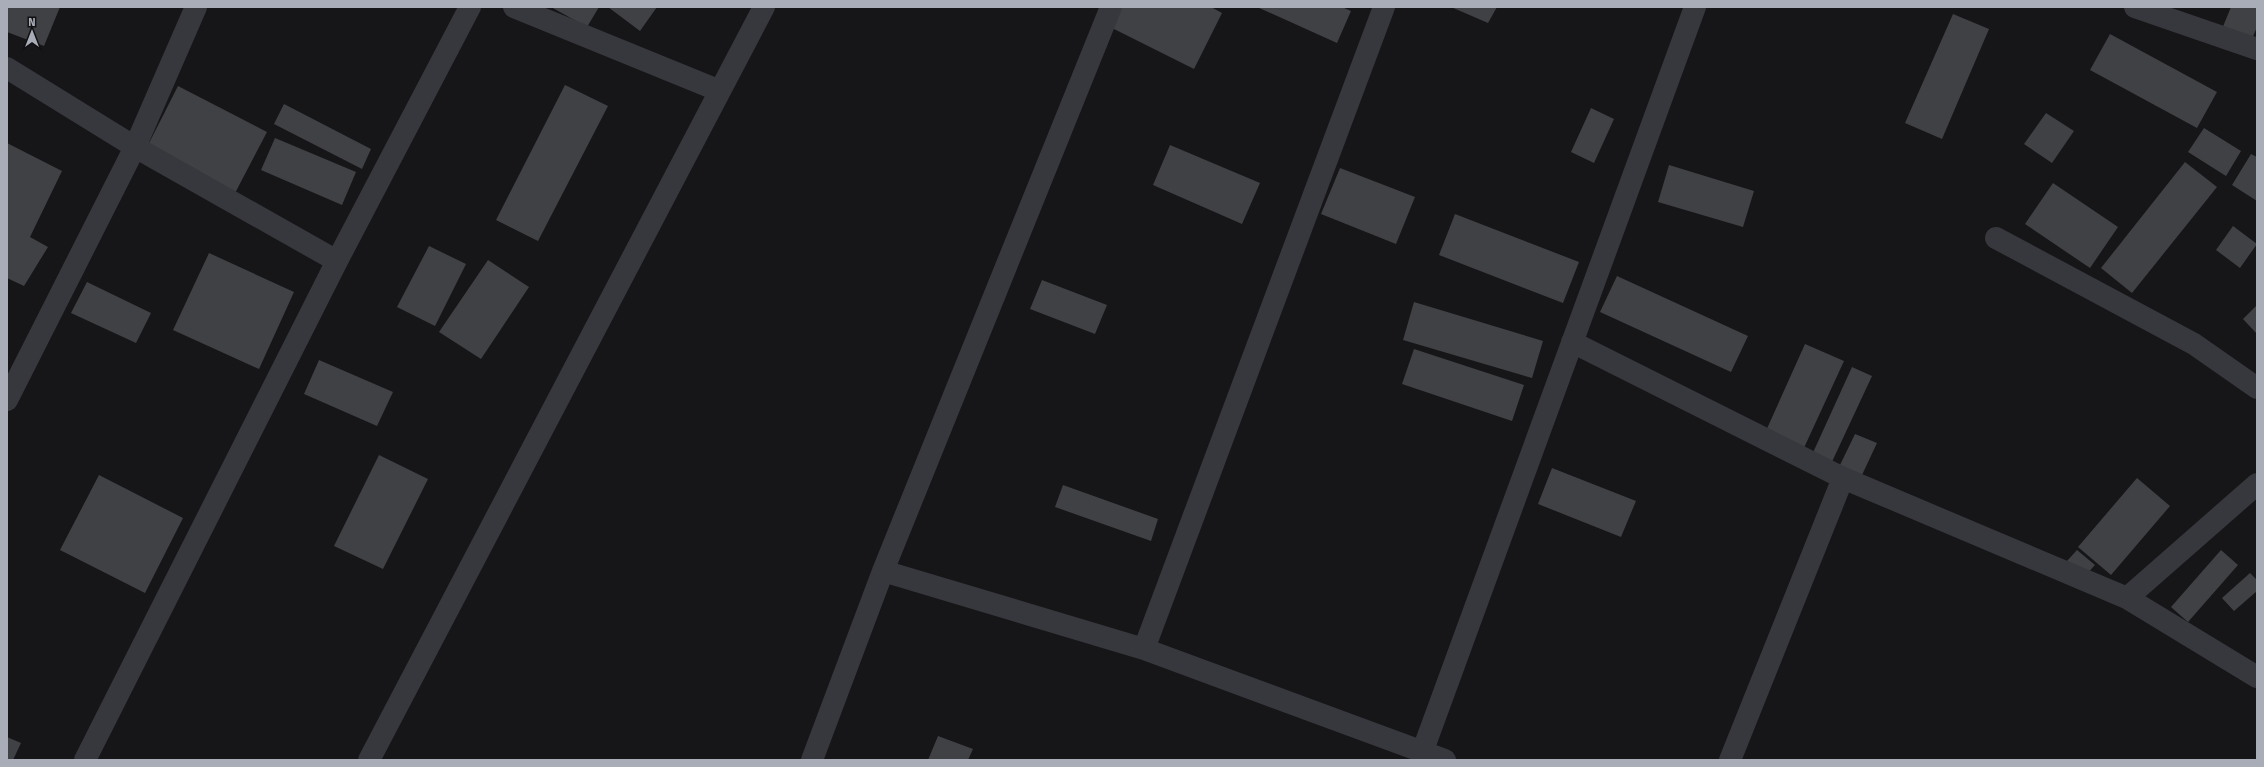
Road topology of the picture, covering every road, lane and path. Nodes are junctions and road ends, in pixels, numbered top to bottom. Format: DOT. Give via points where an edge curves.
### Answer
graph roads {
  1 [pos="196,7"];
  2 [pos="470,7"];
  3 [pos="514,7"];
  4 [pos="764,7"];
  5 [pos="1111,7"];
  6 [pos="1384,7"];
  7 [pos="1695,7"];
  8 [pos="2135,7"];
  9 [pos="2257,49"];
  10 [pos="7,68"];
  11 [pos="720,91"];
  12 [pos="135,147"];
  13 [pos="1996,238"];
  14 [pos="337,261"];
  15 [pos="1572,342"];
  16 [pos="2257,388"];
  17 [pos="7,400"];
  18 [pos="1843,478"];
  19 [pos="2257,484"];
  20 [pos="883,571"];
  21 [pos="2127,598"];
  22 [pos="1144,649"];
  23 [pos="2257,677"];
  24 [pos="1423,750"];
  25 [pos="85,760"];
  26 [pos="369,760"];
  27 [pos="812,760"];
  28 [pos="1446,760"];
  29 [pos="1730,760"];
  1 -- 12 [label="street"];
  2 -- 14 [label="street"];
  3 -- 11 [label="street"];
  4 -- 11 [label="street"];
  5 -- 20 [label="street"];
  6 -- 22 [label="street"];
  7 -- 15 [label="street"];
  8 -- 9 [label="street"];
  10 -- 12 [label="street"];
  11 -- 26 [label="street"];
  12 -- 14 [label="street"];
  12 -- 17 [label="street"];
  13 -- 16 [label="street" via="2194,344"];
  14 -- 25 [label="street"];
  15 -- 18 [label="street"];
  15 -- 24 [label="street"];
  18 -- 21 [label="street"];
  18 -- 29 [label="street"];
  19 -- 21 [label="street"];
  20 -- 22 [label="street"];
  20 -- 27 [label="street"];
  21 -- 23 [label="street"];
  22 -- 24 [label="street"];
  24 -- 28 [label="street"];
}
